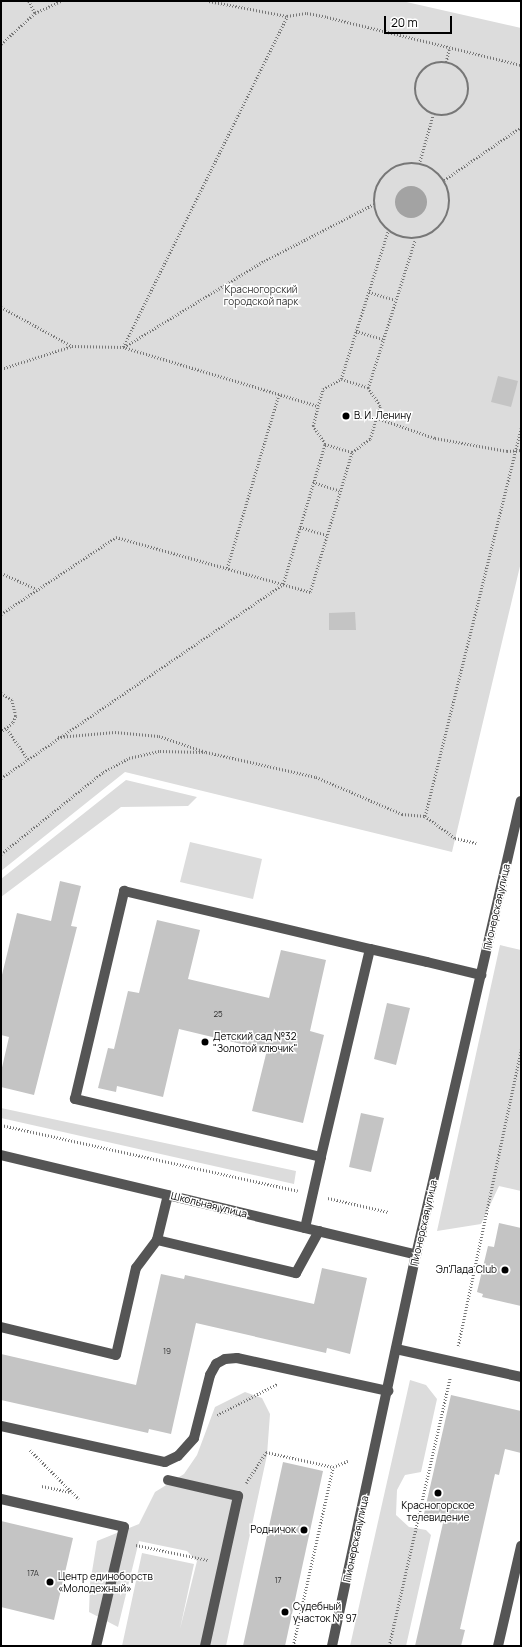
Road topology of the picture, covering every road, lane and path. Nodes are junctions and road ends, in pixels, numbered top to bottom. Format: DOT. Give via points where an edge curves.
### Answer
graph roads {
  1 [pos="29,1"];
  2 [pos="61,1"];
  3 [pos="209,1"];
  4 [pos="35,13"];
  5 [pos="287,16"];
  6 [pos="1,44"];
  7 [pos="450,49"];
  8 [pos="446,62"];
  9 [pos="521,65"];
  10 [pos="432,115"];
  11 [pos="521,127"];
  12 [pos="419,164"];
  13 [pos="444,180"];
  14 [pos="374,204"];
  15 [pos="388,231"];
  16 [pos="414,240"];
  17 [pos="368,292"];
  18 [pos="395,300"];
  19 [pos="1,306"];
  20 [pos="356,331"];
  21 [pos="383,339"];
  22 [pos="72,346"];
  23 [pos="123,348"];
  24 [pos="1,369"];
  25 [pos="341,379"];
  26 [pos="368,388"];
  27 [pos="279,394"];
  28 [pos="318,406"];
  29 [pos="377,418"];
  30 [pos="521,427"];
  31 [pos="324,444"];
  32 [pos="515,450"];
  33 [pos="521,450"];
  34 [pos="352,452"];
  35 [pos="313,482"];
  36 [pos="340,491"];
  37 [pos="300,527"];
  38 [pos="327,535"];
  39 [pos="227,568"];
  40 [pos="1,573"];
  41 [pos="283,584"];
  42 [pos="38,589"];
  43 [pos="1,614"];
  44 [pos="1,693"];
  45 [pos="7,729"];
  46 [pos="1,732"];
  47 [pos="57,737"];
  48 [pos="206,752"];
  49 [pos="28,759"];
  50 [pos="1,778"];
  51 [pos="521,801"];
  52 [pos="425,816"];
  53 [pos="476,843"];
  54 [pos="1,854"];
  55 [pos="370,949"];
  56 [pos="481,975"];
  57 [pos="1,1124"];
  58 [pos="1,1155"];
  59 [pos="321,1157"];
  60 [pos="312,1194"];
  61 [pos="168,1195"];
  62 [pos="388,1212"];
  63 [pos="304,1228"];
  64 [pos="319,1231"];
  65 [pos="157,1240"];
  66 [pos="416,1255"];
  67 [pos="1,1327"];
  68 [pos="396,1348"];
  69 [pos="299,1372"];
  70 [pos="521,1377"];
  71 [pos="388,1391"];
  72 [pos="1,1426"];
  73 [pos="198,1426"];
  74 [pos="28,1448"];
  75 [pos="348,1461"];
  76 [pos="333,1467"];
  77 [pos="168,1480"];
  78 [pos="42,1486"];
  79 [pos="72,1492"];
  80 [pos="238,1496"];
  81 [pos="1,1499"];
  82 [pos="82,1502"];
  83 [pos="120,1541"];
  84 [pos="521,1546"];
  85 [pos="224,1564"];
  86 [pos="96,1646"];
  87 [pos="205,1646"];
  88 [pos="293,1646"];
  89 [pos="332,1646"];
  90 [pos="498,1646"];
  1 -- 4 [label="path"];
  2 -- 4 [label="path"];
  3 -- 5 [label="path"];
  4 -- 6 [label="path"];
  5 -- 7 [label="path" via="307,14 327,17"];
  5 -- 23 [label="path"];
  7 -- 8 [label="path"];
  7 -- 9 [label="path"];
  8 -- 10 [label="path" via="426,68 415,85 417,101"];
  8 -- 10 [label="path" via="456,66 464,74 469,83 469,94 458,112 448,116"];
  10 -- 12 [label="path"];
  11 -- 13 [label="path"];
  12 -- 13 [label="path" via="437,172"];
  12 -- 14 [label="path" via="399,165 382,176 374,194"];
  13 -- 16 [label="path" via="450,199 446,218 434,233"];
  14 -- 15 [label="path" via="380,223"];
  14 -- 23 [label="path" via="264,261"];
  15 -- 16 [label="path"];
  15 -- 17 [label="path"];
  16 -- 18 [label="path"];
  17 -- 18 [label="path"];
  17 -- 20 [label="path"];
  18 -- 21 [label="path"];
  19 -- 22 [label="path"];
  20 -- 21 [label="path"];
  20 -- 25 [label="path"];
  21 -- 26 [label="path"];
  22 -- 23 [label="path"];
  22 -- 24 [label="path"];
  23 -- 27 [label="path"];
  25 -- 26 [label="path"];
  25 -- 28 [label="path" via="323,389"];
  26 -- 29 [label="path" via="380,406"];
  27 -- 28 [label="path"];
  27 -- 39 [label="path"];
  28 -- 31 [label="path" via="312,426"];
  29 -- 32 [label="path" via="435,438"];
  29 -- 34 [label="path" via="370,438"];
  30 -- 32 [label="path"];
  31 -- 34 [label="path"];
  31 -- 35 [label="path"];
  32 -- 33 [label="path"];
  32 -- 52 [label="path"];
  34 -- 36 [label="path"];
  35 -- 36 [label="path"];
  35 -- 37 [label="path"];
  36 -- 38 [label="path"];
  37 -- 38 [label="path"];
  37 -- 41 [label="path"];
  38 -- 41 [label="path" via="310,592"];
  39 -- 41 [label="path"];
  39 -- 42 [label="path" via="116,537"];
  40 -- 42 [label="path"];
  41 -- 47 [label="path"];
  42 -- 43 [label="path"];
  44 -- 45 [label="path" via="12,700 16,708 13,723"];
  45 -- 46 [label="path"];
  45 -- 49 [label="path"];
  47 -- 48 [label="path" via="115,732 152,736"];
  47 -- 49 [label="path"];
  48 -- 52 [label="path" via="316,777 402,814"];
  48 -- 54 [label="path" via="160,751 129,758 103,772"];
  49 -- 50 [label="path"];
  51 -- 56 [label="street, Пионерская улица"];
  52 -- 53 [label="path" via="455,838"];
  55 -- 56 [label="street"];
  55 -- 59 [label="street"];
  55 -- 59 [label="street" via="124,891 75,1099"];
  56 -- 66 [label="street, Пионерская улица"];
  57 -- 60 [label="path"];
  58 -- 61 [label="street, Школьная улица"];
  59 -- 60 [label="street"];
  60 -- 62 [label="path"];
  60 -- 63 [label="street"];
  61 -- 63 [label="street, Школьная улица"];
  61 -- 65 [label="street"];
  63 -- 64 [label="street, Школьная улица"];
  64 -- 65 [label="street" via="296,1273"];
  64 -- 66 [label="street, Школьная улица"];
  65 -- 67 [label="street" via="136,1268 116,1355"];
  66 -- 68 [label="street, Пионерская улица"];
  68 -- 70 [label="street"];
  68 -- 71 [label="street, Пионерская улица"];
  69 -- 71 [label="street"];
  69 -- 73 [label="path"];
  69 -- 73 [label="street" via="237,1358 225,1359 216,1364 210,1375"];
  71 -- 89 [label="street, Пионерская улица"];
  72 -- 73 [label="street" via="165,1462 178,1456 189,1446"];
  74 -- 79 [label="path"];
  75 -- 76 [label="path"];
  76 -- 80 [label="path" via="266,1452"];
  76 -- 88 [label="path"];
  77 -- 80 [label="street"];
  78 -- 79 [label="path"];
  79 -- 82 [label="path"];
  80 -- 85 [label="street"];
  81 -- 83 [label="street" via="124,1526"];
  83 -- 85 [label="path"];
  83 -- 86 [label="street"];
  84 -- 90 [label="street"];
  85 -- 87 [label="street"];
}
